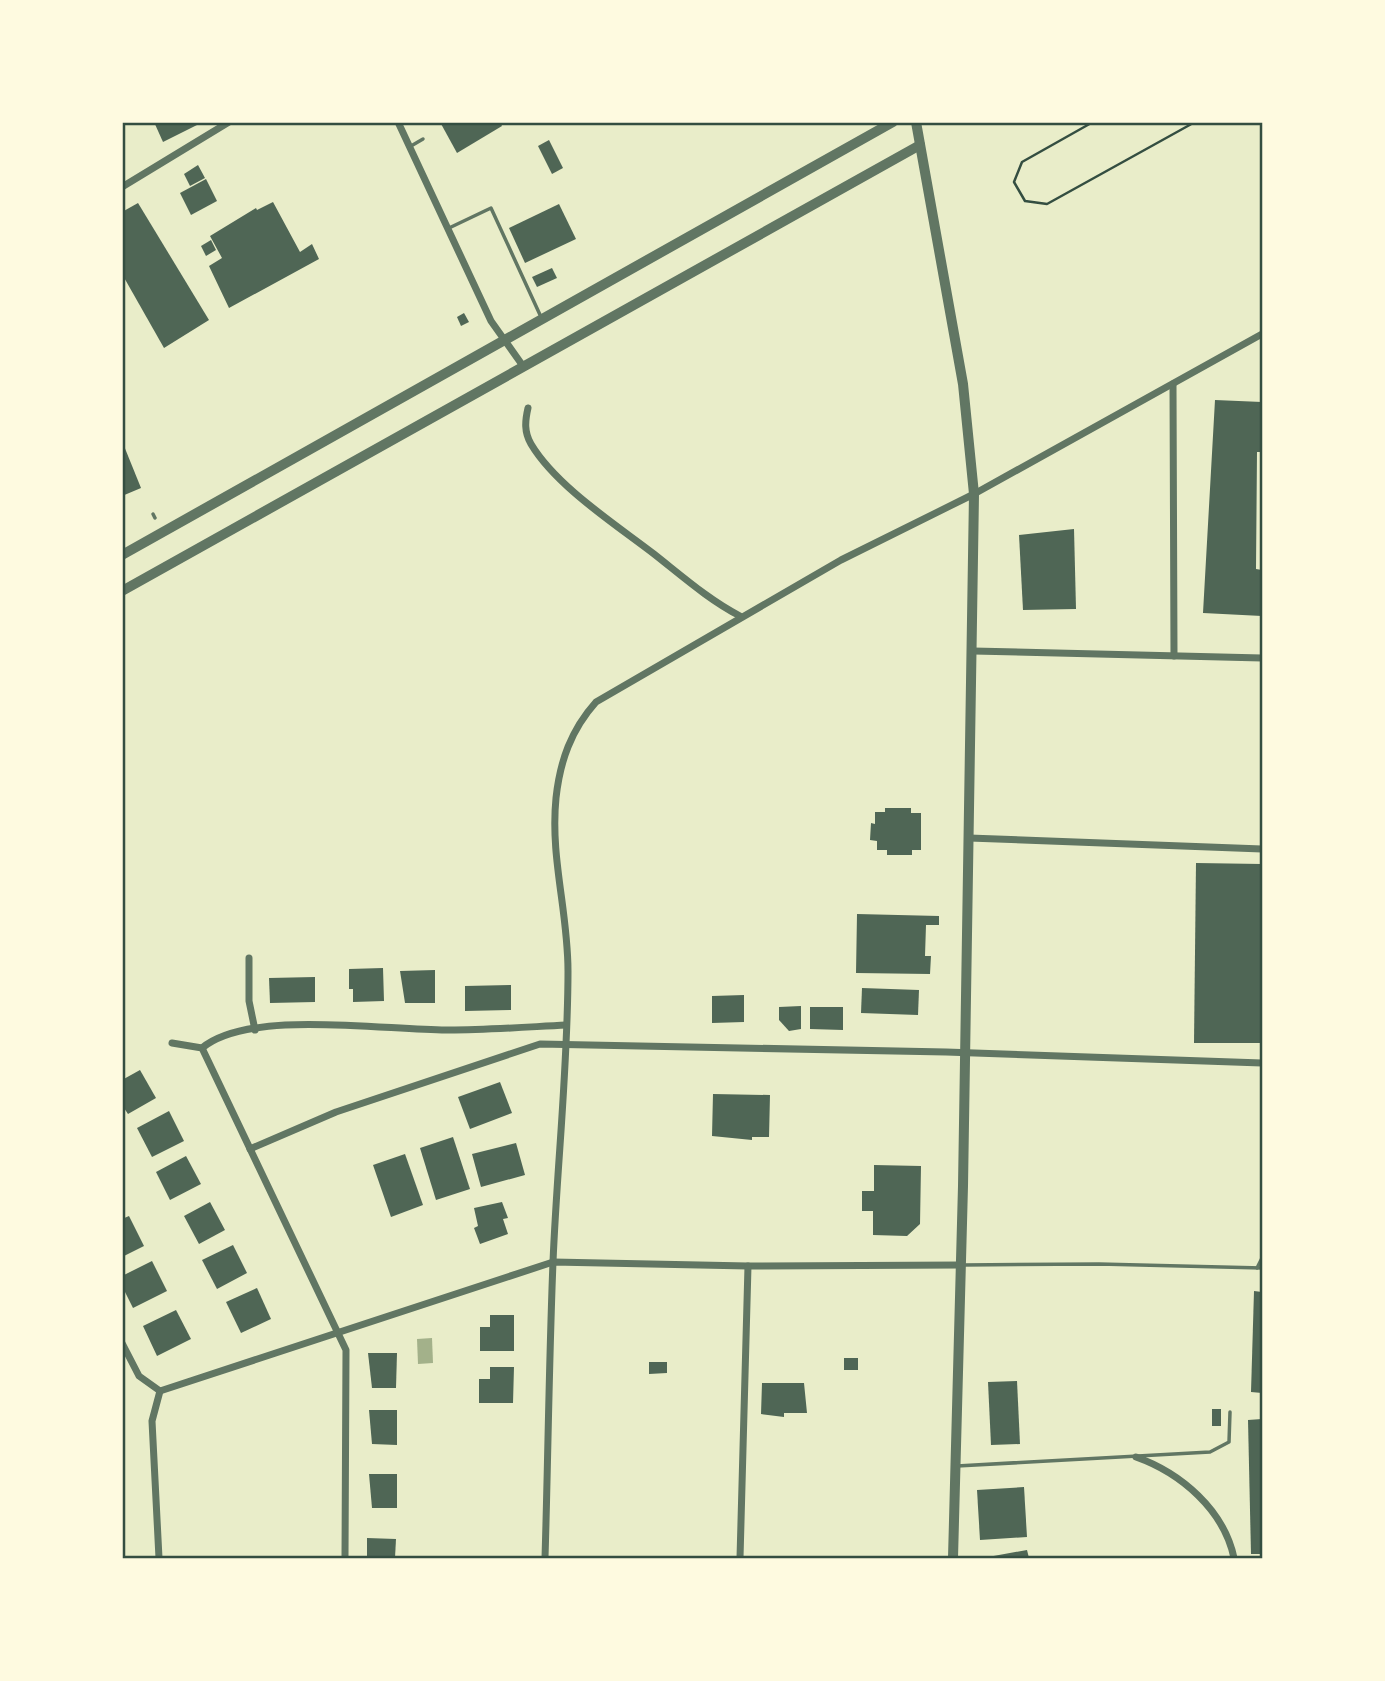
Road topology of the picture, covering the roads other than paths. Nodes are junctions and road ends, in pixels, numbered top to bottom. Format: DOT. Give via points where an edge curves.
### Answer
graph roads {
  1 [pos="229,122"];
  2 [pos="398,122"];
  3 [pos="893,122"];
  4 [pos="916,122"];
  5 [pos="423,139"];
  6 [pos="920,145"];
  7 [pos="409,147"];
  8 [pos="122,187"];
  9 [pos="449,228"];
  10 [pos="543,321"];
  11 [pos="1262,334"];
  12 [pos="506,342"];
  13 [pos="523,366"];
  14 [pos="1173,384"];
  15 [pos="528,408"];
  16 [pos="974,494"];
  17 [pos="122,555"];
  18 [pos="122,591"];
  19 [pos="740,616"];
  20 [pos="973,651"];
  21 [pos="1174,656"];
  22 [pos="1262,658"];
  23 [pos="969,838"];
  24 [pos="1262,849"];
  25 [pos="249,958"];
  26 [pos="566,1025"];
  27 [pos="255,1030"];
  28 [pos="172,1043"];
  29 [pos="566,1044"];
  30 [pos="202,1048"];
  31 [pos="965,1052"];
  32 [pos="1262,1063"];
  33 [pos="250,1149"];
  34 [pos="1262,1258"];
  35 [pos="553,1262"];
  36 [pos="961,1265"];
  37 [pos="748,1266"];
  38 [pos="1260,1268"];
  39 [pos="337,1332"];
  40 [pos="122,1343"];
  41 [pos="160,1391"];
  42 [pos="1230,1412"];
  43 [pos="1136,1457"];
  44 [pos="955,1467"];
  45 [pos="159,1559"];
  46 [pos="345,1559"];
  47 [pos="545,1559"];
  48 [pos="740,1559"];
  49 [pos="953,1559"];
  50 [pos="1234,1559"];
  1 -- 8 [label="street"];
  2 -- 7 [label="street"];
  3 -- 10 [label="street"];
  4 -- 6 [label="street"];
  5 -- 7 [label="lane"];
  6 -- 13 [label="street"];
  6 -- 16 [label="street" via="963,384"];
  7 -- 9 [label="street"];
  9 -- 10 [label="lane" via="491,208"];
  9 -- 12 [label="street" via="491,321"];
  10 -- 12 [label="street"];
  11 -- 14 [label="street"];
  12 -- 13 [label="street"];
  12 -- 17 [label="street"];
  13 -- 18 [label="street"];
  14 -- 16 [label="street"];
  14 -- 21 [label="street"];
  15 -- 19 [label="street" via="524,425 529,441 565,482 685,579"];
  16 -- 19 [label="street"];
  16 -- 20 [label="street"];
  19 -- 26 [label="street" via="596,702 578,722 561,768 554,830 566,920"];
  20 -- 21 [label="street"];
  20 -- 23 [label="street"];
  21 -- 22 [label="street"];
  23 -- 24 [label="street"];
  23 -- 31 [label="street"];
  25 -- 27 [label="street" via="248,1001"];
  26 -- 27 [label="street" via="446,1030 287,1025"];
  26 -- 29 [label="street"];
  27 -- 30 [label="street" via="223,1036"];
  28 -- 30 [label="street"];
  29 -- 31 [label="street"];
  29 -- 33 [label="street" via="523,1048 332,1114"];
  29 -- 35 [label="street"];
  30 -- 33 [label="street"];
  31 -- 32 [label="street"];
  31 -- 36 [label="street"];
  33 -- 39 [label="street"];
  34 -- 38 [label="lane"];
  35 -- 37 [label="street"];
  35 -- 39 [label="street"];
  35 -- 47 [label="street"];
  36 -- 37 [label="street"];
  36 -- 38 [label="lane"];
  36 -- 44 [label="street"];
  37 -- 48 [label="street"];
  39 -- 41 [label="street"];
  39 -- 46 [label="street" via="346,1350"];
  40 -- 41 [label="street" via="139,1376"];
  41 -- 45 [label="street" via="152,1421"];
  42 -- 43 [label="lane" via="1231,1437 1220,1449"];
  43 -- 44 [label="lane"];
  43 -- 50 [label="street" via="1163,1469 1205,1502 1231,1543"];
  44 -- 49 [label="street"];
}
